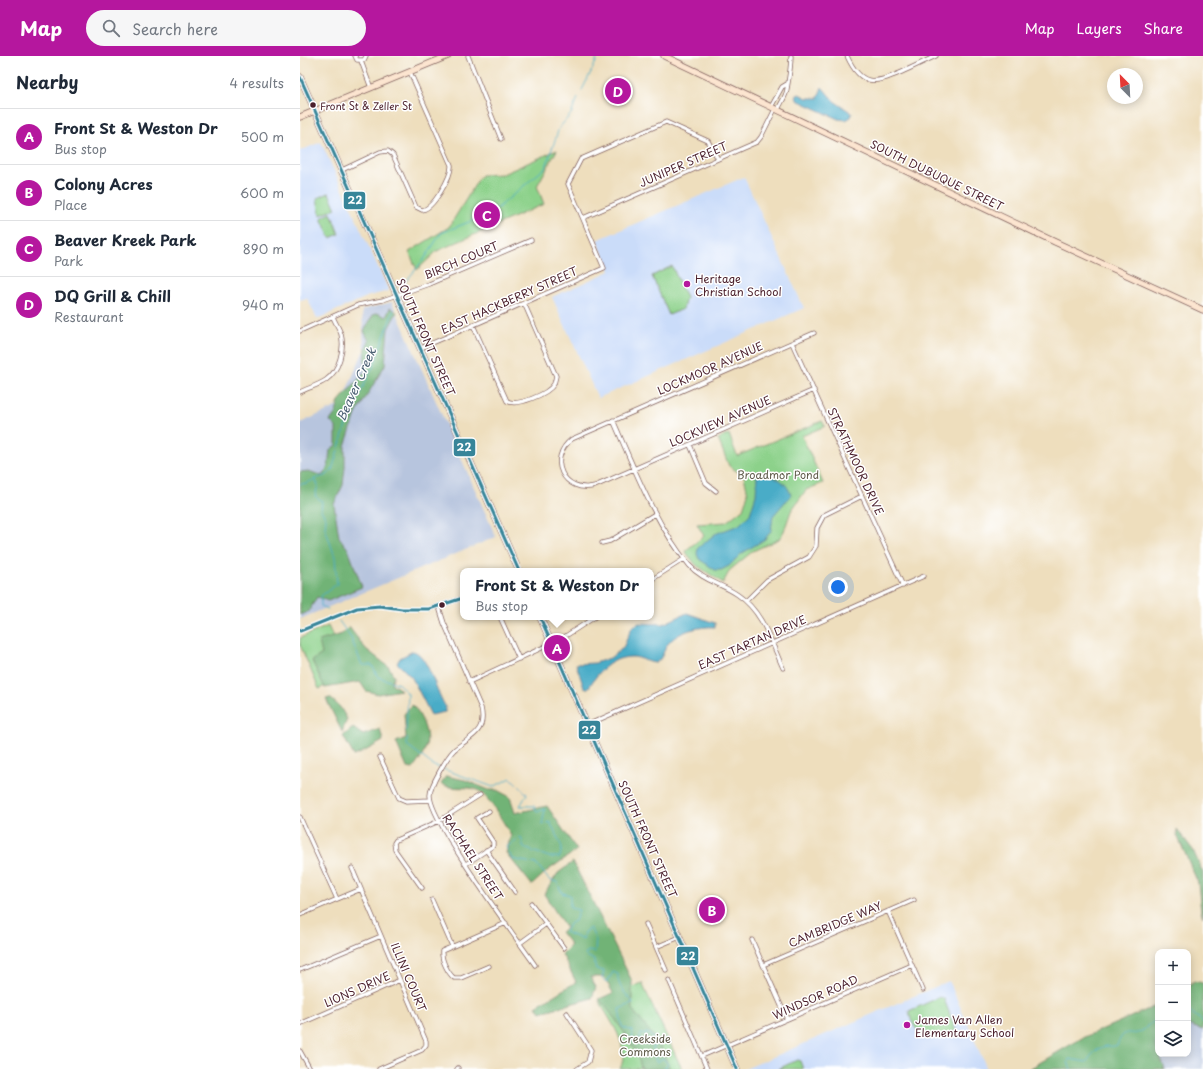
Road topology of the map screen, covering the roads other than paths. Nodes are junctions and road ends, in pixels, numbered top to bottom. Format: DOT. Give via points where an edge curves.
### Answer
graph roads {
  1 [pos="355,56"];
  2 [pos="366,56"];
  3 [pos="448,56"];
  4 [pos="468,56"];
  5 [pos="664,56"];
  6 [pos="791,56"];
  7 [pos="846,56"];
  8 [pos="936,56"];
  9 [pos="360,61"];
  10 [pos="410,72"];
  11 [pos="300,77"];
  12 [pos="787,84"];
  13 [pos="370,88"];
  14 [pos="775,109"];
  15 [pos="315,110"];
  16 [pos="300,117"];
  17 [pos="501,139"];
  18 [pos="718,159"];
  19 [pos="342,170"];
  20 [pos="582,218"];
  21 [pos="531,240"];
  22 [pos="397,294"];
  23 [pos="524,303"];
  24 [pos="1203,310"];
  25 [pos="333,317"];
  26 [pos="473,325"];
  27 [pos="300,331"];
  28 [pos="814,333"];
  29 [pos="792,343"];
  30 [pos="420,348"];
  31 [pos="814,390"];
  32 [pos="300,392"];
  33 [pos="613,420"];
  34 [pos="690,445"];
  35 [pos="635,469"];
  36 [pos="716,490"];
  37 [pos="862,496"];
  38 [pos="655,514"];
  39 [pos="602,542"];
  40 [pos="684,559"];
  41 [pos="518,568"];
  42 [pos="924,576"];
  43 [pos="654,578"];
  44 [pos="903,586"];
  45 [pos="460,599"];
  46 [pos="746,601"];
  47 [pos="439,607"];
  48 [pos="501,620"];
  49 [pos="541,620"];
  50 [pos="590,620"];
  51 [pos="300,631"];
  52 [pos="772,643"];
  53 [pos="552,644"];
  54 [pos="519,659"];
  55 [pos="783,668"];
  56 [pos="469,682"];
  57 [pos="587,725"];
  58 [pos="380,757"];
  59 [pos="480,795"];
  60 [pos="430,800"];
  61 [pos="490,811"];
  62 [pos="300,818"];
  63 [pos="439,821"];
  64 [pos="486,850"];
  65 [pos="466,864"];
  66 [pos="352,868"];
  67 [pos="422,888"];
  68 [pos="361,889"];
  69 [pos="515,892"];
  70 [pos="337,899"];
  71 [pos="432,900"];
  72 [pos="914,900"];
  73 [pos="531,903"];
  74 [pos="888,911"];
  75 [pos="300,915"];
  76 [pos="506,923"];
  77 [pos="546,924"];
  78 [pos="646,924"];
  79 [pos="381,936"];
  80 [pos="680,937"];
  81 [pos="752,940"];
  82 [pos="520,943"];
  83 [pos="452,946"];
  84 [pos="656,947"];
  85 [pos="564,948"];
  86 [pos="534,965"];
  87 [pos="764,965"];
  88 [pos="912,965"];
  89 [pos="489,966"];
  90 [pos="300,970"];
  91 [pos="666,970"];
  92 [pos="400,980"];
  93 [pos="669,980"];
  94 [pos="923,990"];
  95 [pos="567,1013"];
  96 [pos="787,1019"];
  97 [pos="300,1024"];
  98 [pos="726,1045"];
  99 [pos="300,1051"];
  100 [pos="301,1055"];
  101 [pos="702,1056"];
  102 [pos="310,1069"];
  103 [pos="379,1069"];
  104 [pos="577,1069"];
  105 [pos="707,1069"];
  106 [pos="737,1069"];
  1 -- 9 [label="street"];
  2 -- 9 [label="street"];
  3 -- 10 [label="street"];
  4 -- 17 [label="street"];
  5 -- 14 [label="street, SOUTH DUBUQUE STREET"];
  6 -- 12 [label="street"];
  7 -- 8 [label="street" via="855,72 863,79 873,81 884,80"];
  9 -- 13 [label="street"];
  10 -- 13 [label="street"];
  10 -- 19 [label="street" via="451,165 449,178 430,206 422,210 416,206 393,155 388,151 380,152"];
  11 -- 15 [label="street, SOUTH FRONT STREET"];
  12 -- 14 [label="street" via="782,87"];
  12 -- 14 [label="street" via="788,89"];
  13 -- 15 [label="street"];
  14 -- 18 [label="street, JUNIPER STREET" via="760,140"];
  14 -- 24 [label="street, SOUTH DUBUQUE STREET"];
  15 -- 16 [label="street"];
  15 -- 19 [label="street, SOUTH FRONT STREET"];
  18 -- 20 [label="street, JUNIPER STREET"];
  18 -- 20 [label="street" via="708,141 666,122 581,159 568,184"];
  19 -- 22 [label="street, SOUTH FRONT STREET"];
  20 -- 23 [label="street, EAST HACKBERRY STREET" via="604,268"];
  21 -- 22 [label="street, BIRCH COURT" via="429,284"];
  22 -- 25 [label="street, BIRCH COURT" via="358,305"];
  22 -- 30 [label="street, SOUTH FRONT STREET"];
  23 -- 26 [label="street, EAST HACKBERRY STREET"];
  23 -- 26 [label="street" via="556,376 554,384 547,391 519,403 507,401"];
  25 -- 27 [label="street, BIRCH COURT"];
  25 -- 32 [label="street" via="342,342 337,366 325,381"];
  26 -- 30 [label="street, EAST HACKBERRY STREET"];
  28 -- 29 [label="street, LOCKMOOR AVENUE"];
  29 -- 31 [label="street, STRATHMOOR DRIVE"];
  29 -- 33 [label="street, LOCKMOOR AVENUE"];
  30 -- 41 [label="street, SOUTH FRONT STREET"];
  31 -- 34 [label="street, LOCKVIEW AVENUE"];
  31 -- 37 [label="street, STRATHMOOR DRIVE"];
  33 -- 35 [label="street"];
  33 -- 35 [label="street, LOCKMOOR AVENUE" via="565,444 559,459 561,473 576,485 589,487"];
  34 -- 35 [label="street, LOCKVIEW AVENUE"];
  34 -- 36 [label="street" via="706,483"];
  35 -- 38 [label="street"];
  37 -- 44 [label="street, STRATHMOOR DRIVE"];
  37 -- 46 [label="street" via="824,515 818,528 816,546 809,557 767,580"];
  38 -- 39 [label="street" via="610,541"];
  38 -- 40 [label="street"];
  40 -- 43 [label="street"];
  40 -- 46 [label="street" via="706,580"];
  42 -- 44 [label="street, EAST TARTAN DRIVE"];
  44 -- 52 [label="street, EAST TARTAN DRIVE"];
  45 -- 47 [label="street"];
  46 -- 52 [label="street" via="760,618"];
  47 -- 51 [label="street" via="416,610 380,606 357,608"];
  47 -- 56 [label="street"];
  48 -- 54 [label="street"];
  49 -- 53 [label="street, SOUTH FRONT STREET"];
  50 -- 53 [label="street"];
  52 -- 55 [label="street"];
  52 -- 57 [label="street, EAST TARTAN DRIVE"];
  53 -- 54 [label="street"];
  53 -- 57 [label="street, SOUTH FRONT STREET"];
  54 -- 56 [label="street"];
  56 -- 60 [label="street" via="481,708 482,724 474,736 455,750 448,760 432,787"];
  57 -- 80 [label="street, SOUTH FRONT STREET"];
  58 -- 60 [label="street" via="399,798 406,801"];
  59 -- 63 [label="street"];
  60 -- 63 [label="street, RACHAEL STREET"];
  61 -- 64 [label="street" via="477,818 493,842 493,846"];
  62 -- 70 [label="street"];
  63 -- 65 [label="street, RACHAEL STREET"];
  63 -- 67 [label="street" via="394,843 395,850"];
  64 -- 65 [label="street"];
  64 -- 69 [label="street"];
  65 -- 76 [label="street, RACHAEL STREET"];
  66 -- 68 [label="street, ILLINI COURT"];
  68 -- 70 [label="street"];
  68 -- 79 [label="street, ILLINI COURT"];
  70 -- 75 [label="street"];
  71 -- 83 [label="street"];
  72 -- 74 [label="street, CAMBRIDGE WAY"];
  73 -- 77 [label="street"];
  74 -- 87 [label="street, CAMBRIDGE WAY"];
  74 -- 88 [label="street"];
  76 -- 82 [label="street, RACHAEL STREET"];
  76 -- 83 [label="street"];
  77 -- 82 [label="street"];
  77 -- 85 [label="street"];
  78 -- 84 [label="street"];
  79 -- 90 [label="street"];
  79 -- 92 [label="street, ILLINI COURT"];
  80 -- 84 [label="street"];
  80 -- 98 [label="street, SOUTH FRONT STREET"];
  81 -- 87 [label="street"];
  82 -- 86 [label="street, RACHAEL STREET"];
  83 -- 89 [label="street" via="445,949 442,954 449,973 454,978 461,978"];
  84 -- 91 [label="street"];
  87 -- 96 [label="street"];
  88 -- 94 [label="street"];
  88 -- 96 [label="street, WINDSOR ROAD"];
  92 -- 97 [label="street, LIONS DRIVE"];
  92 -- 103 [label="street, ILLINI COURT" via="426,1045 422,1050"];
  93 -- 101 [label="street"];
  95 -- 104 [label="street" via="591,1050 590,1059"];
  96 -- 98 [label="street, WINDSOR ROAD"];
  98 -- 101 [label="street, WINDSOR ROAD"];
  98 -- 106 [label="street, SOUTH FRONT STREET"];
  99 -- 100 [label="street"];
  100 -- 102 [label="street"];
  101 -- 105 [label="street"];
}
